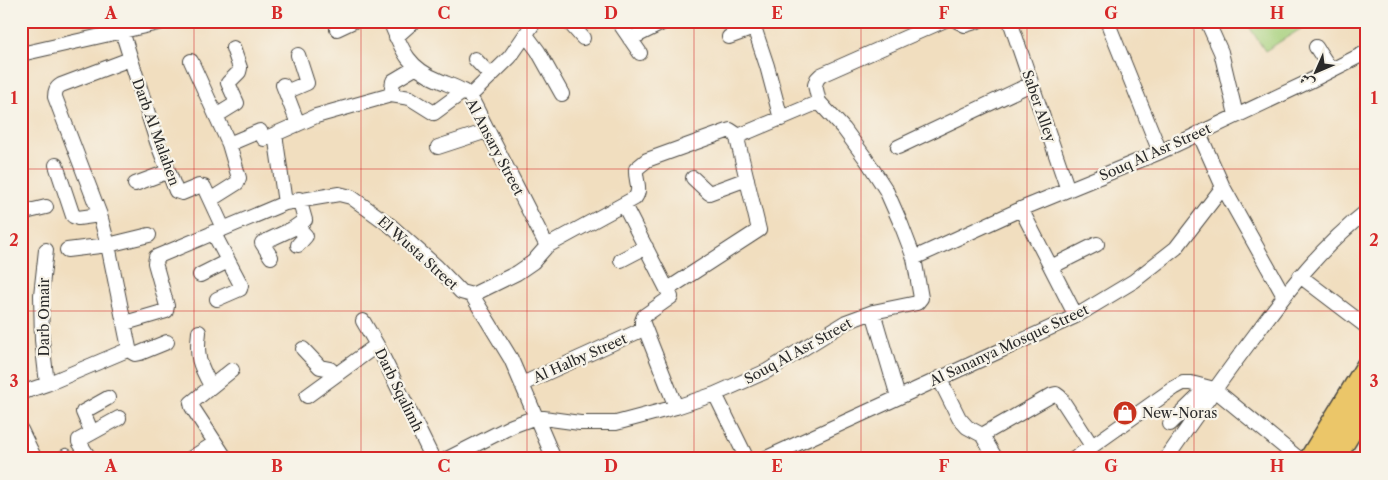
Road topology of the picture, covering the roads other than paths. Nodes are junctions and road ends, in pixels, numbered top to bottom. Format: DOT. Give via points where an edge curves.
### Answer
graph roads {
  1 [pos="167,21"];
  2 [pos="354,21"];
  3 [pos="390,21"];
  4 [pos="414,21"];
  5 [pos="535,21"];
  6 [pos="568,21"];
  7 [pos="618,21"];
  8 [pos="666,21"];
  9 [pos="943,21"];
  10 [pos="957,21"];
  11 [pos="978,21"];
  12 [pos="1010,21"];
  13 [pos="1107,21"];
  14 [pos="1208,21"];
  15 [pos="753,25"];
  16 [pos="337,29"];
  17 [pos="122,31"];
  18 [pos="526,35"];
  19 [pos="396,37"];
  20 [pos="729,37"];
  21 [pos="584,38"];
  22 [pos="630,39"];
  23 [pos="1316,47"];
  24 [pos="233,48"];
  25 [pos="640,52"];
  26 [pos="1367,52"];
  27 [pos="21,54"];
  28 [pos="298,55"];
  29 [pos="130,59"];
  30 [pos="475,59"];
  31 [pos="191,61"];
  32 [pos="415,68"];
  33 [pos="1330,70"];
  34 [pos="492,76"];
  35 [pos="1032,84"];
  36 [pos="467,94"];
  37 [pos="562,94"];
  38 [pos="391,95"];
  39 [pos="819,102"];
  40 [pos="216,116"];
  41 [pos="1236,116"];
  42 [pos="781,119"];
  43 [pos="298,124"];
  44 [pos="487,131"];
  45 [pos="1199,132"];
  46 [pos="733,133"];
  47 [pos="275,134"];
  48 [pos="229,144"];
  49 [pos="438,147"];
  50 [pos="898,147"];
  51 [pos="1160,152"];
  52 [pos="56,165"];
  53 [pos="167,172"];
  54 [pos="693,178"];
  55 [pos="747,179"];
  56 [pos="135,184"];
  57 [pos="1223,188"];
  58 [pos="1068,190"];
  59 [pos="299,199"];
  60 [pos="210,200"];
  61 [pos="285,203"];
  62 [pos="624,205"];
  63 [pos="46,208"];
  64 [pos="1021,209"];
  65 [pos="1367,211"];
  66 [pos="21,213"];
  67 [pos="100,215"];
  68 [pos="297,226"];
  69 [pos="218,230"];
  70 [pos="149,235"];
  71 [pos="1097,244"];
  72 [pos="108,245"];
  73 [pos="298,245"];
  74 [pos="546,246"];
  75 [pos="646,247"];
  76 [pos="46,250"];
  77 [pos="67,250"];
  78 [pos="271,258"];
  79 [pos="914,258"];
  80 [pos="621,260"];
  81 [pos="228,261"];
  82 [pos="1051,267"];
  83 [pos="200,275"];
  84 [pos="1300,276"];
  85 [pos="668,289"];
  86 [pos="472,295"];
  87 [pos="1284,296"];
  88 [pos="217,300"];
  89 [pos="873,312"];
  90 [pos="1076,316"];
  91 [pos="642,321"];
  92 [pos="363,322"];
  93 [pos="125,323"];
  94 [pos="1367,327"];
  95 [pos="199,332"];
  96 [pos="167,342"];
  97 [pos="377,345"];
  98 [pos="128,347"];
  99 [pos="303,349"];
  100 [pos="1367,366"];
  101 [pos="232,370"];
  102 [pos="336,375"];
  103 [pos="939,378"];
  104 [pos="47,384"];
  105 [pos="522,384"];
  106 [pos="211,386"];
  107 [pos="1211,388"];
  108 [pos="21,393"];
  109 [pos="715,394"];
  110 [pos="307,396"];
  111 [pos="898,397"];
  112 [pos="108,398"];
  113 [pos="1367,405"];
  114 [pos="676,407"];
  115 [pos="536,417"];
  116 [pos="119,418"];
  117 [pos="1170,424"];
  118 [pos="21,430"];
  119 [pos="92,433"];
  120 [pos="982,435"];
  121 [pos="215,443"];
  122 [pos="1092,446"];
  123 [pos="1170,457"];
  124 [pos="86,458"];
  125 [pos="35,459"];
  126 [pos="61,459"];
  127 [pos="69,459"];
  128 [pos="190,459"];
  129 [pos="226,459"];
  130 [pos="433,459"];
  131 [pos="447,459"];
  132 [pos="554,459"];
  133 [pos="747,459"];
  134 [pos="764,459"];
  135 [pos="996,459"];
  136 [pos="1074,459"];
  137 [pos="1299,459"];
  138 [pos="1310,459"];
  139 [pos="1334,459"];
  1 -- 17 [label="street"];
  2 -- 16 [label="street"];
  3 -- 19 [label="street, Al Ansary Street"];
  4 -- 19 [label="street"];
  5 -- 18 [label="street"];
  6 -- 21 [label="street"];
  7 -- 22 [label="street"];
  8 -- 22 [label="street"];
  9 -- 39 [label="street" via="821,74 815,84"];
  10 -- 11 [label="street" via="965,25"];
  12 -- 35 [label="street, Saber Alley"];
  13 -- 51 [label="street"];
  14 -- 41 [label="street" via="1221,52"];
  15 -- 20 [label="street"];
  15 -- 42 [label="street"];
  17 -- 27 [label="street"];
  17 -- 29 [label="street, Darb Al Malahen"];
  18 -- 34 [label="street"];
  18 -- 37 [label="street"];
  19 -- 32 [label="street, Al Ansary Street"];
  22 -- 25 [label="street"];
  23 -- 33 [label="street"];
  24 -- 40 [label="street" via="240,68 228,83 237,103"];
  26 -- 33 [label="street, Souq Al Asr Street"];
  28 -- 43 [label="street" via="307,83 285,88"];
  29 -- 53 [label="street, Darb Al Malahen"];
  29 -- 67 [label="street" via="61,85 55,93"];
  30 -- 34 [label="street"];
  31 -- 40 [label="street"];
  32 -- 36 [label="street, Al Ansary Street"];
  32 -- 38 [label="street" via="393,81"];
  33 -- 41 [label="street, Souq Al Asr Street"];
  34 -- 36 [label="street"];
  35 -- 50 [label="street"];
  35 -- 58 [label="street, Saber Alley"];
  36 -- 38 [label="street" via="434,113 410,98"];
  36 -- 44 [label="street, Al Ansary Street"];
  38 -- 43 [label="street"];
  39 -- 42 [label="street"];
  39 -- 79 [label="street" via="844,130 886,190"];
  40 -- 48 [label="street"];
  41 -- 45 [label="street, Souq Al Asr Street"];
  42 -- 46 [label="street"];
  43 -- 47 [label="street"];
  44 -- 49 [label="street"];
  44 -- 74 [label="street, Al Ansary Street"];
  45 -- 51 [label="street, Souq Al Asr Street"];
  45 -- 57 [label="street"];
  46 -- 55 [label="street, Al Halby Street"];
  46 -- 62 [label="street, El Wusta Street" via="647,160 636,169 639,194"];
  47 -- 48 [label="street" via="264,139 260,131"];
  47 -- 61 [label="street"];
  48 -- 60 [label="street" via="239,180"];
  51 -- 58 [label="street, Souq Al Asr Street"];
  52 -- 67 [label="street" via="74,216"];
  53 -- 56 [label="street"];
  53 -- 60 [label="street, Darb Al Malahen" via="177,192 201,186"];
  54 -- 55 [label="street" via="709,193"];
  55 -- 85 [label="street, Al Halby Street" via="760,227 758,231"];
  57 -- 87 [label="street"];
  57 -- 90 [label="street, Al Sananya Mosque Street" via="1176,248 1134,281"];
  58 -- 64 [label="street, Souq Al Asr Street"];
  59 -- 61 [label="street, El Wusta Street"];
  59 -- 68 [label="street" via="305,220"];
  59 -- 86 [label="street, El Wusta Street" via="339,194 351,197 391,226 461,292"];
  60 -- 69 [label="street, Darb Al Malahen"];
  61 -- 69 [label="street, El Wusta Street"];
  62 -- 74 [label="street, El Wusta Street"];
  62 -- 75 [label="street"];
  63 -- 66 [label="street"];
  64 -- 79 [label="street, Souq Al Asr Street"];
  64 -- 82 [label="street"];
  65 -- 84 [label="street" via="1327,246"];
  67 -- 72 [label="street"];
  68 -- 73 [label="street" via="306,236"];
  68 -- 78 [label="street" via="262,244"];
  69 -- 81 [label="street, Darb Al Malahen"];
  69 -- 93 [label="street, El Wusta Street" via="156,257 154,263 166,311"];
  70 -- 72 [label="street"];
  71 -- 82 [label="street"];
  72 -- 77 [label="street"];
  72 -- 93 [label="street"];
  74 -- 86 [label="street, El Wusta Street" via="533,262 517,273"];
  75 -- 80 [label="street"];
  75 -- 85 [label="street"];
  76 -- 104 [label="street, Darb Omair" via="41,295"];
  79 -- 89 [label="street, Souq Al Asr Street" via="919,302"];
  81 -- 83 [label="street"];
  81 -- 88 [label="street, Darb Al Malahen" via="241,287"];
  82 -- 90 [label="street"];
  84 -- 87 [label="street"];
  84 -- 94 [label="street"];
  85 -- 91 [label="street, Al Halby Street" via="671,298 646,314"];
  86 -- 105 [label="street" via="511,359"];
  87 -- 107 [label="street"];
  89 -- 109 [label="street, Souq Al Asr Street" via="846,322 766,371"];
  89 -- 111 [label="street"];
  90 -- 103 [label="street, Al Sananya Mosque Street"];
  91 -- 105 [label="street, Al Halby Street" via="642,328 637,332"];
  91 -- 114 [label="street"];
  92 -- 97 [label="street, Darb Sqalimh"];
  93 -- 98 [label="street"];
  95 -- 106 [label="street" via="197,352"];
  96 -- 98 [label="street" via="136,354"];
  97 -- 102 [label="street"];
  97 -- 130 [label="street, Darb Sqalimh"];
  98 -- 104 [label="street"];
  99 -- 102 [label="street" via="320,368 330,369"];
  100 -- 138 [label="highway"];
  101 -- 106 [label="street"];
  102 -- 110 [label="street"];
  103 -- 111 [label="street, Al Sananya Mosque Street"];
  103 -- 120 [label="street" via="963,424"];
  104 -- 108 [label="street"];
  105 -- 115 [label="street"];
  106 -- 121 [label="street" via="191,405"];
  107 -- 117 [label="street"];
  107 -- 122 [label="street" via="1183,384"];
  107 -- 123 [label="street"];
  107 -- 137 [label="street"];
  109 -- 114 [label="street, Souq Al Asr Street"];
  109 -- 133 [label="street"];
  111 -- 134 [label="street, Al Sananya Mosque Street"];
  112 -- 119 [label="street" via="83,412"];
  113 -- 139 [label="highway"];
  114 -- 115 [label="street, Souq Al Asr Street" via="616,423 580,423"];
  115 -- 131 [label="street, Souq Al Asr Street"];
  115 -- 132 [label="street"];
  116 -- 119 [label="street"];
  118 -- 125 [label="street"];
  119 -- 124 [label="street" via="79,441"];
  120 -- 122 [label="street" via="1056,394"];
  120 -- 135 [label="street"];
  121 -- 128 [label="street"];
  121 -- 129 [label="street"];
  122 -- 136 [label="street"];
  126 -- 127 [label="street" via="66,456"];
}
